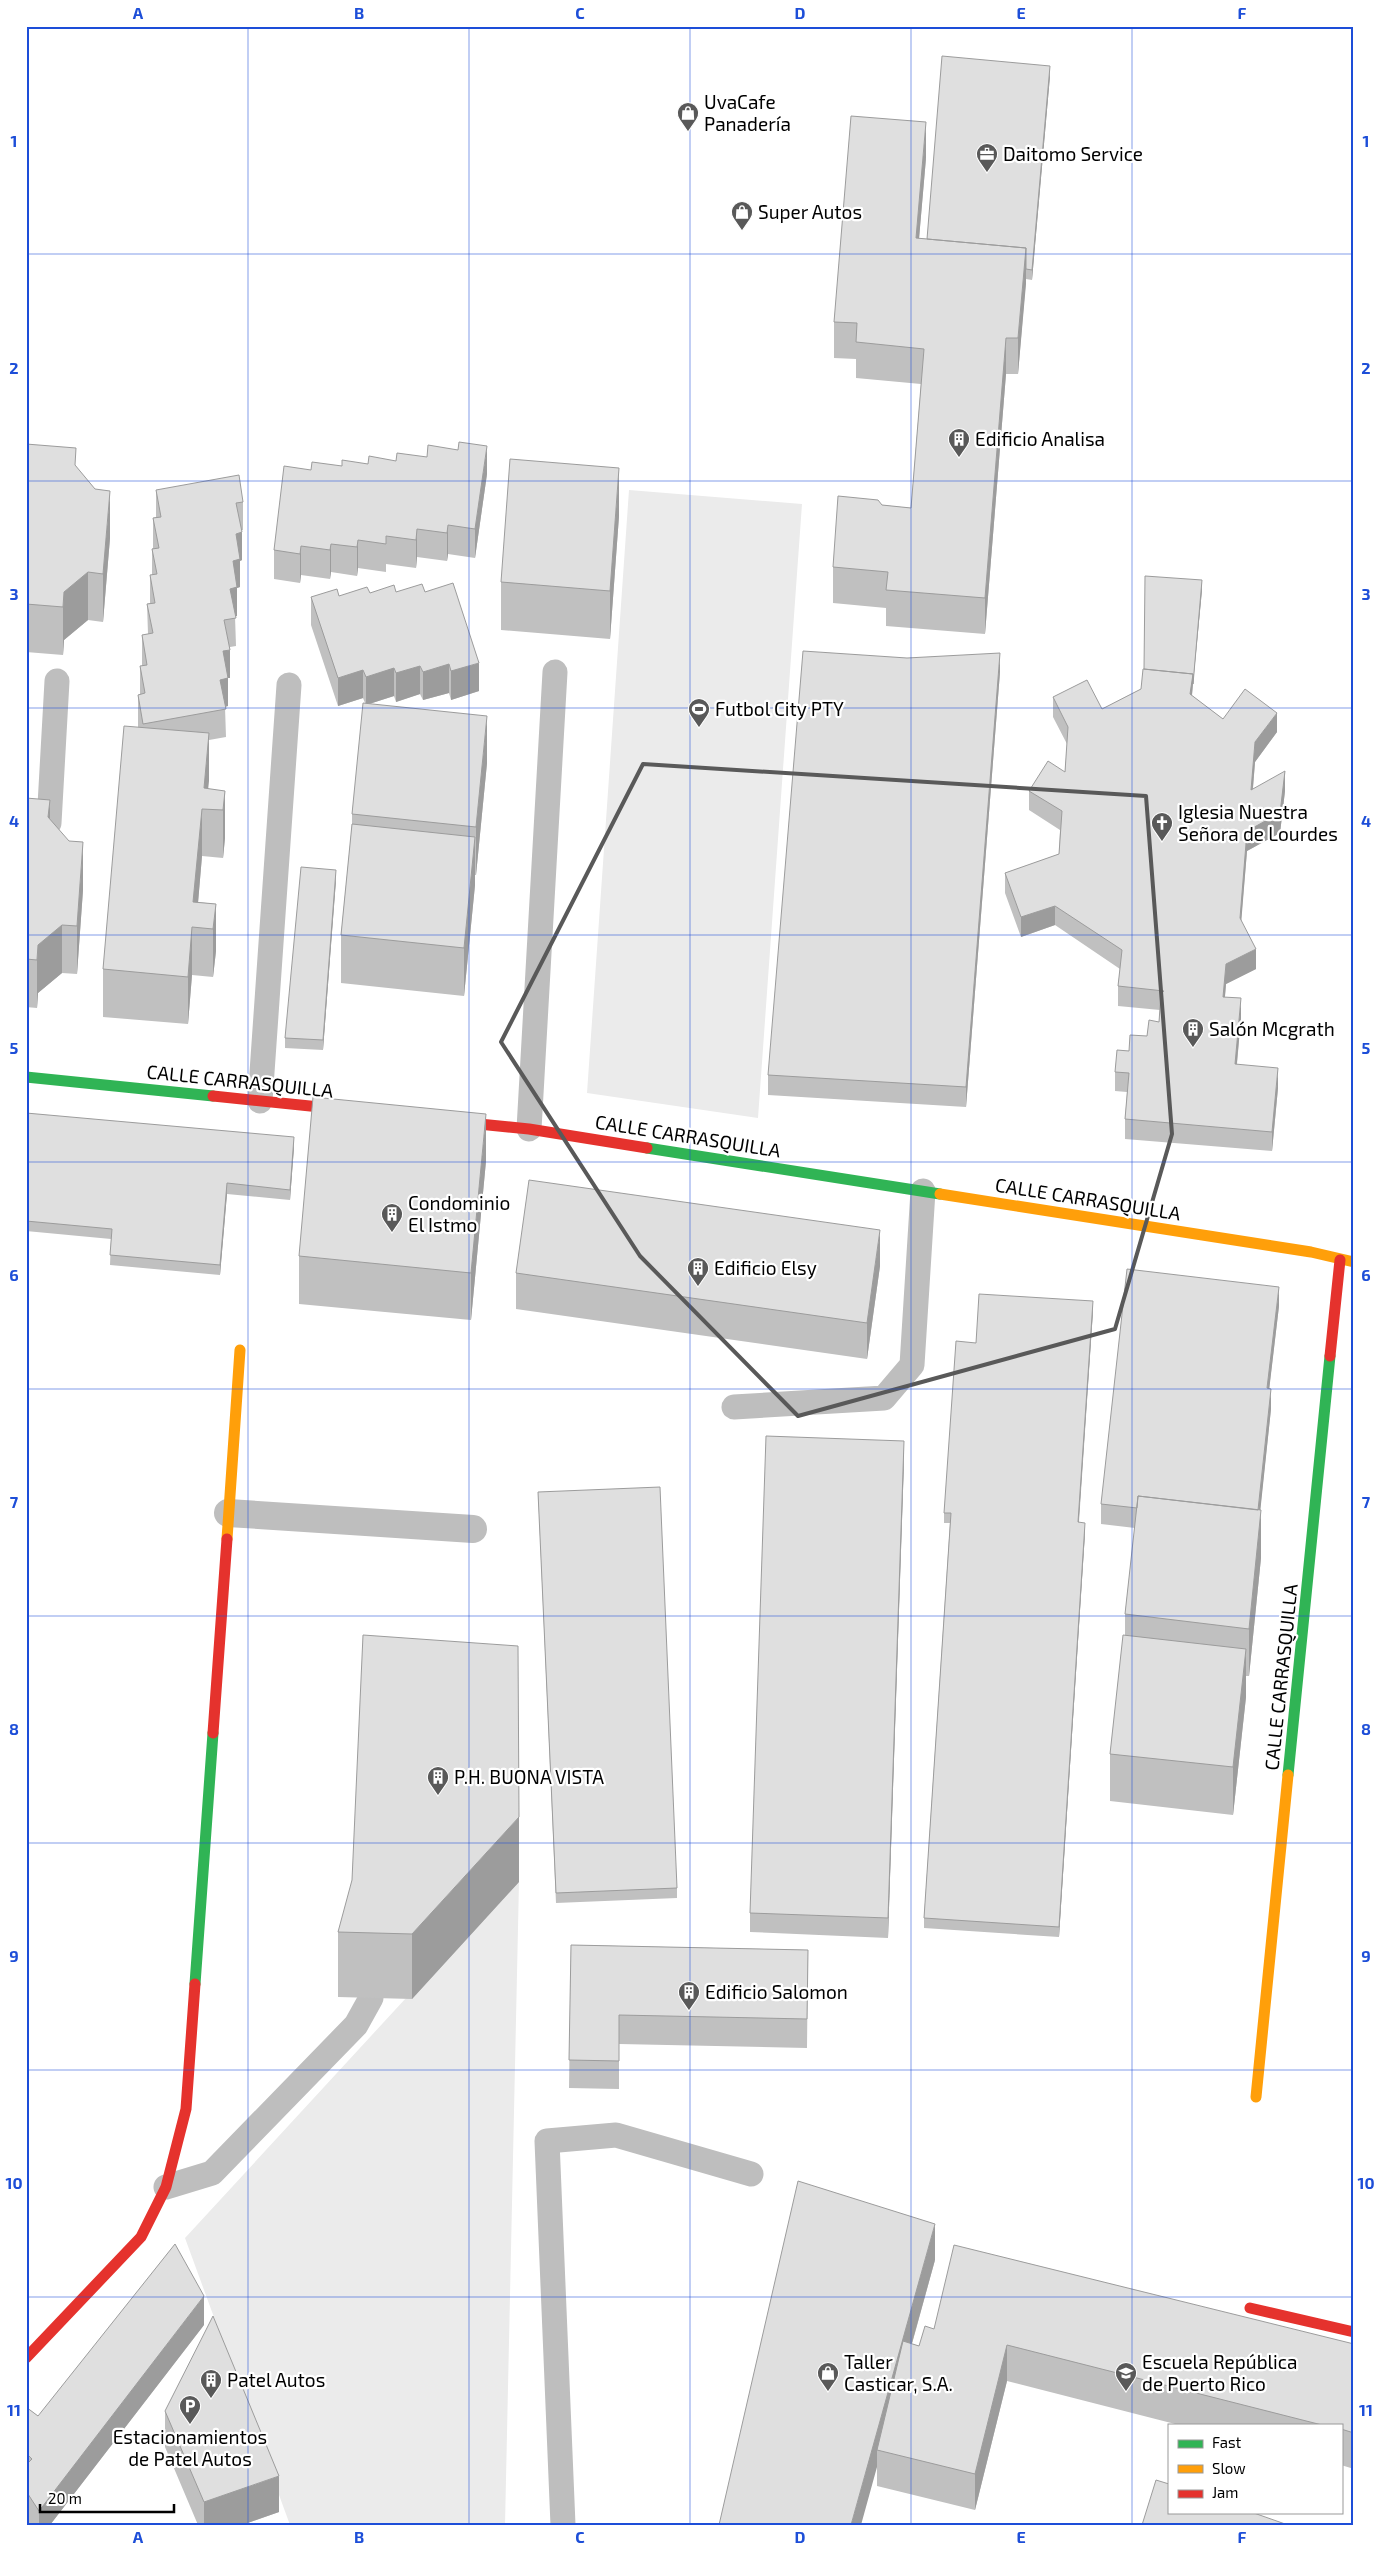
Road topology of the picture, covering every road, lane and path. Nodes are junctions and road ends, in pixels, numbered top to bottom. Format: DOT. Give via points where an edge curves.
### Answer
graph roads {
  1 [pos="555,672"];
  2 [pos="57,681"];
  3 [pos="289,685"];
  4 [pos="26,823"];
  5 [pos="26,1077"];
  6 [pos="260,1101"];
  7 [pos="365,1112"];
  8 [pos="433,1119"];
  9 [pos="529,1129"];
  10 [pos="923,1191"];
  11 [pos="1340,1260"];
  12 [pos="1354,1262"];
  13 [pos="240,1350"];
  14 [pos="734,1407"];
  15 [pos="228,1514"];
  16 [pos="473,1529"];
  17 [pos="371,1998"];
  18 [pos="1256,2097"];
  19 [pos="751,2174"];
  20 [pos="166,2187"];
  21 [pos="1250,2308"];
  22 [pos="1354,2332"];
  23 [pos="26,2358"];
  24 [pos="563,2525"];
  1 -- 9 [label="lane"];
  2 -- 4 [label="lane" via="49,823"];
  3 -- 6 [label="lane"];
  5 -- 6 [label="street, CALLE CARRASQUILLA"];
  6 -- 7 [label="street, CALLE CARRASQUILLA"];
  8 -- 9 [label="street, CALLE CARRASQUILLA"];
  9 -- 10 [label="street, CALLE CARRASQUILLA"];
  10 -- 11 [label="street, CALLE CARRASQUILLA" via="1311,1252"];
  10 -- 14 [label="lane" via="912,1365 884,1398"];
  11 -- 12 [label="street, CALLE CARRASQUILLA"];
  11 -- 18 [label="street, CALLE CARRASQUILLA"];
  13 -- 15 [label="street"];
  15 -- 16 [label="street"];
  15 -- 20 [label="street" via="186,2108"];
  17 -- 20 [label="lane" via="356,2025 212,2173"];
  19 -- 24 [label="lane" via="616,2135 547,2141"];
  20 -- 23 [label="street" via="141,2237"];
  21 -- 22 [label="street"];
}
